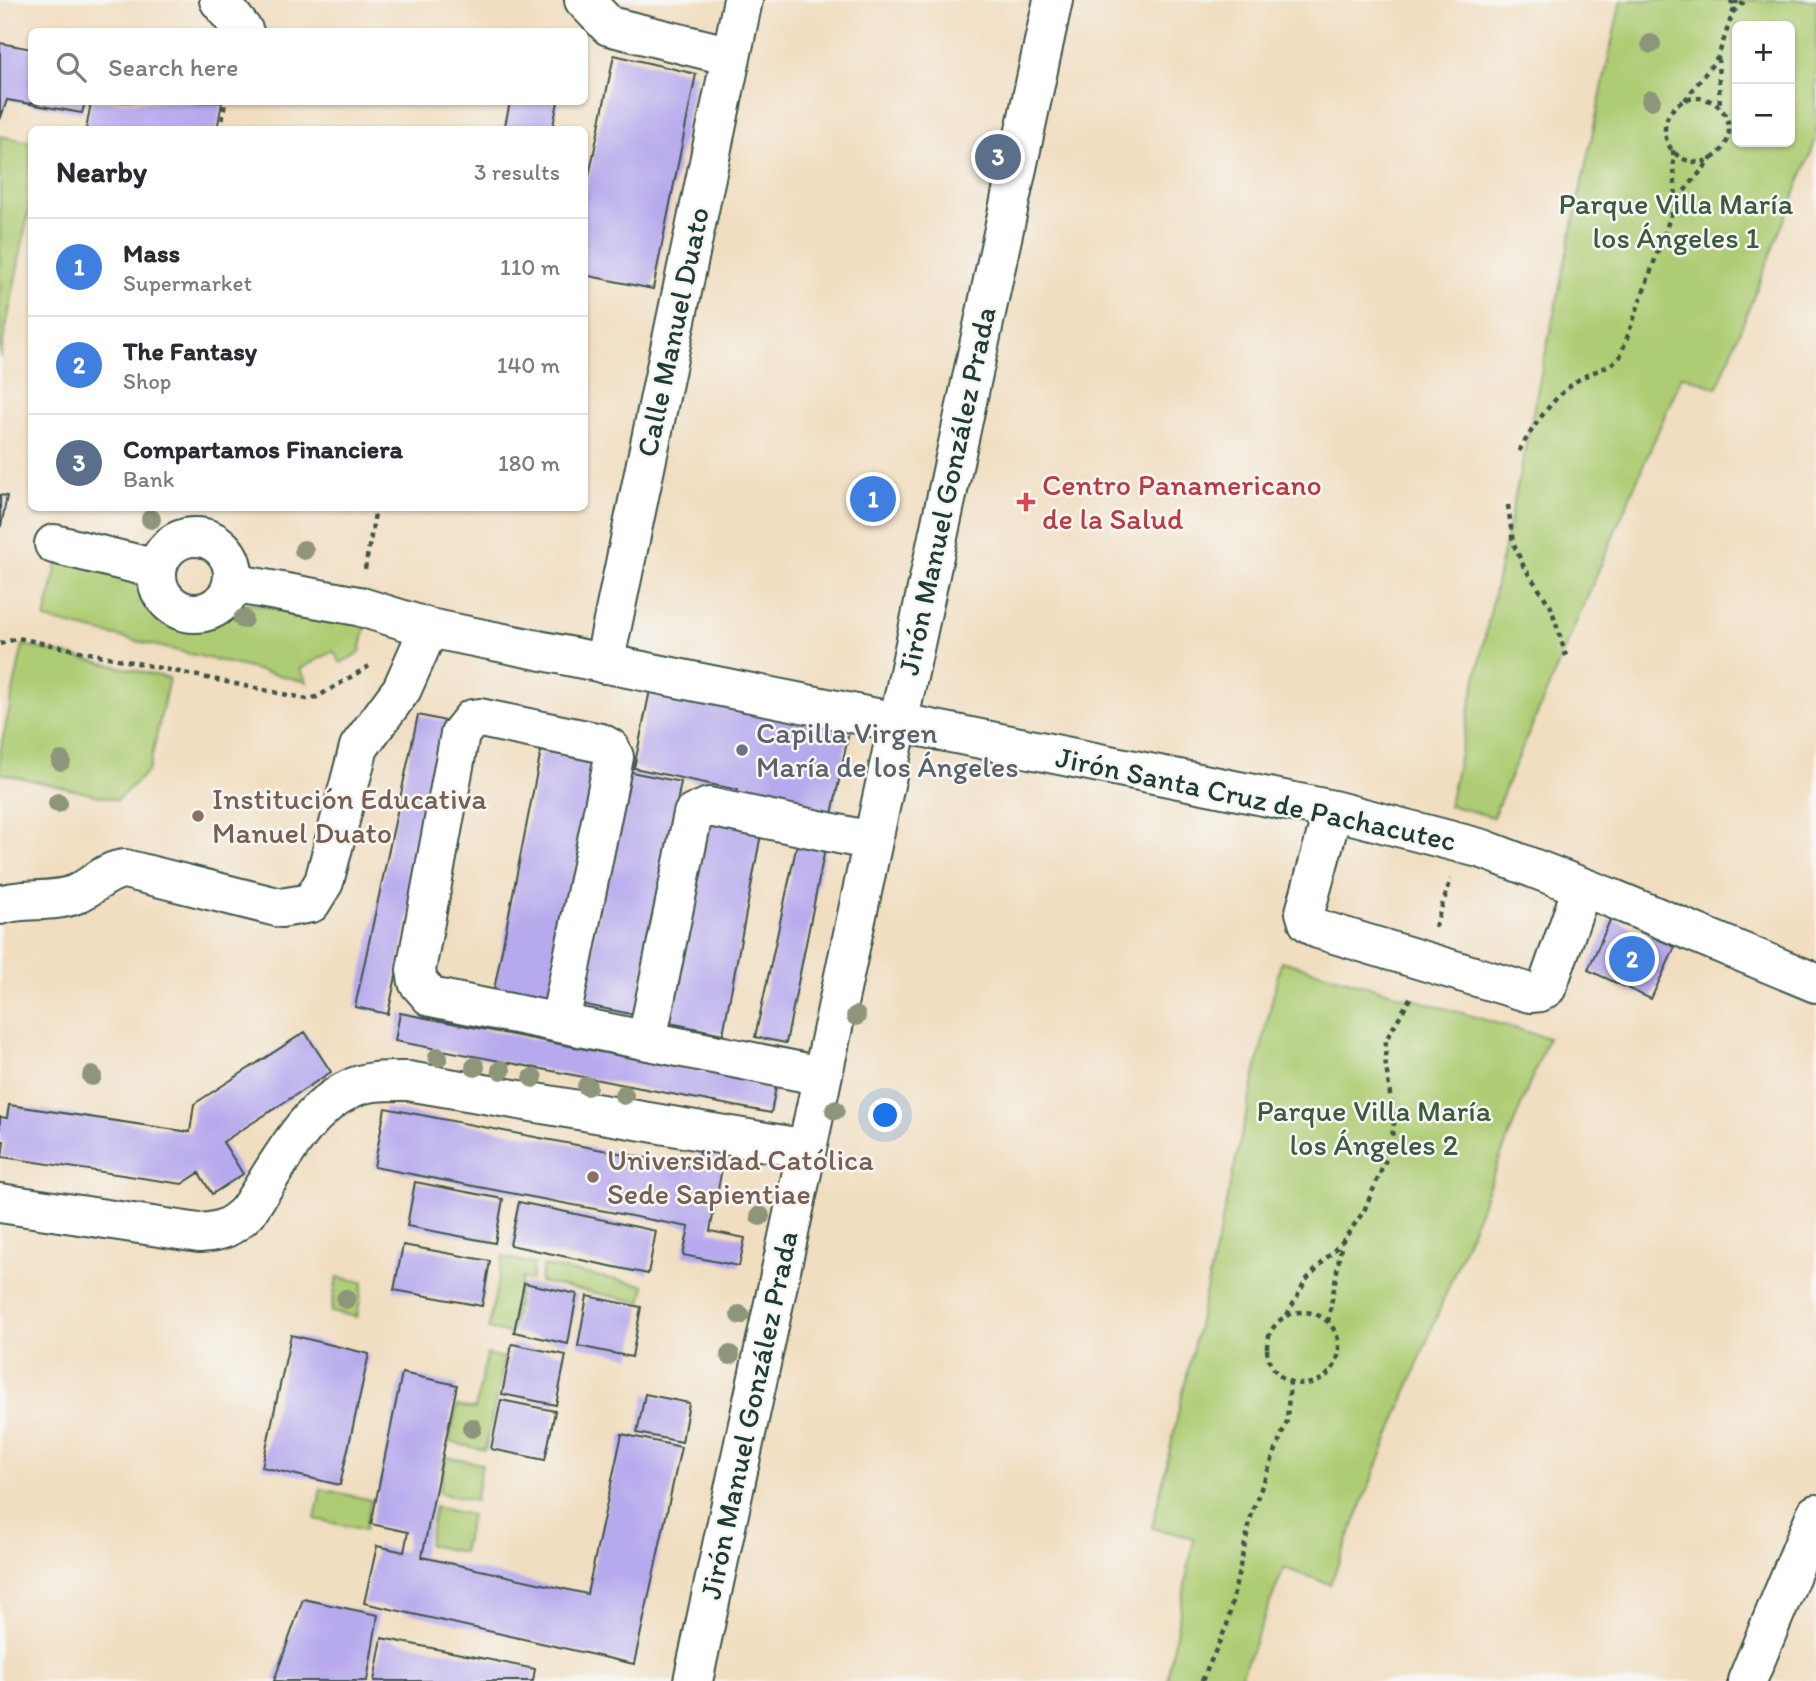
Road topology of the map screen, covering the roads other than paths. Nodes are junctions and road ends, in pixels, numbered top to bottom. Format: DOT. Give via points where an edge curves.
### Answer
graph roads {
  1 [pos="219,0"];
  2 [pos="584,0"];
  3 [pos="743,0"];
  4 [pos="1053,0"];
  5 [pos="241,28"];
  6 [pos="731,56"];
  7 [pos="54,544"];
  8 [pos="157,569"];
  9 [pos="232,583"];
  10 [pos="429,628"];
  11 [pos="604,664"];
  12 [pos="897,724"];
  13 [pos="1333,810"];
  14 [pos="872,841"];
  15 [pos="1582,888"];
  16 [pos="0,905"];
  17 [pos="1816,983"];
  18 [pos="560,1022"];
  19 [pos="647,1040"];
  20 [pos="822,1076"];
  21 [pos="807,1149"];
  22 [pos="0,1202"];
  23 [pos="1816,1514"];
  24 [pos="692,1681"];
  25 [pos="1747,1681"];
  1 -- 5 [label="street"];
  2 -- 6 [label="street" via="609,26"];
  3 -- 6 [label="street, Calle Manuel Duato"];
  4 -- 12 [label="street, Jirón Manuel González Prada"];
  6 -- 11 [label="street, Calle Manuel Duato"];
  7 -- 8 [label="street"];
  8 -- 9 [label="street" via="162,594 170,604 194,614 219,605"];
  8 -- 9 [label="street" via="169,547 179,540 202,538 213,542 230,560"];
  9 -- 10 [label="street, Jirón Santa Cruz de Pachacutec" via="373,611"];
  10 -- 11 [label="street, Jirón Santa Cruz de Pachacutec"];
  10 -- 16 [label="street" via="401,689 359,747 324,882 311,903 281,908 125,869 74,895"];
  11 -- 12 [label="street, Jirón Santa Cruz de Pachacutec"];
  12 -- 13 [label="street, Jirón Santa Cruz de Pachacutec"];
  12 -- 14 [label="street, Jirón Manuel González Prada"];
  13 -- 15 [label="street, Jirón Santa Cruz de Pachacutec" via="1463,842"];
  13 -- 15 [label="street" via="1305,912 1308,922 1318,929 1530,993 1540,992 1547,986"];
  14 -- 19 [label="street" via="709,807 693,814"];
  14 -- 20 [label="street, Jirón Manuel González Prada"];
  15 -- 17 [label="street, Jirón Santa Cruz de Pachacutec"];
  18 -- 18 [label="street" via="614,757 601,743 472,719 460,734 416,970 418,982 431,997"];
  18 -- 19 [label="street"];
  19 -- 20 [label="street"];
  20 -- 21 [label="street, Jirón Manuel González Prada"];
  21 -- 22 [label="street" via="408,1081 381,1081 352,1088 313,1116 247,1212 235,1225 217,1233"];
  21 -- 24 [label="street, Jirón Manuel González Prada"];
  23 -- 25 [label="street"];
}
